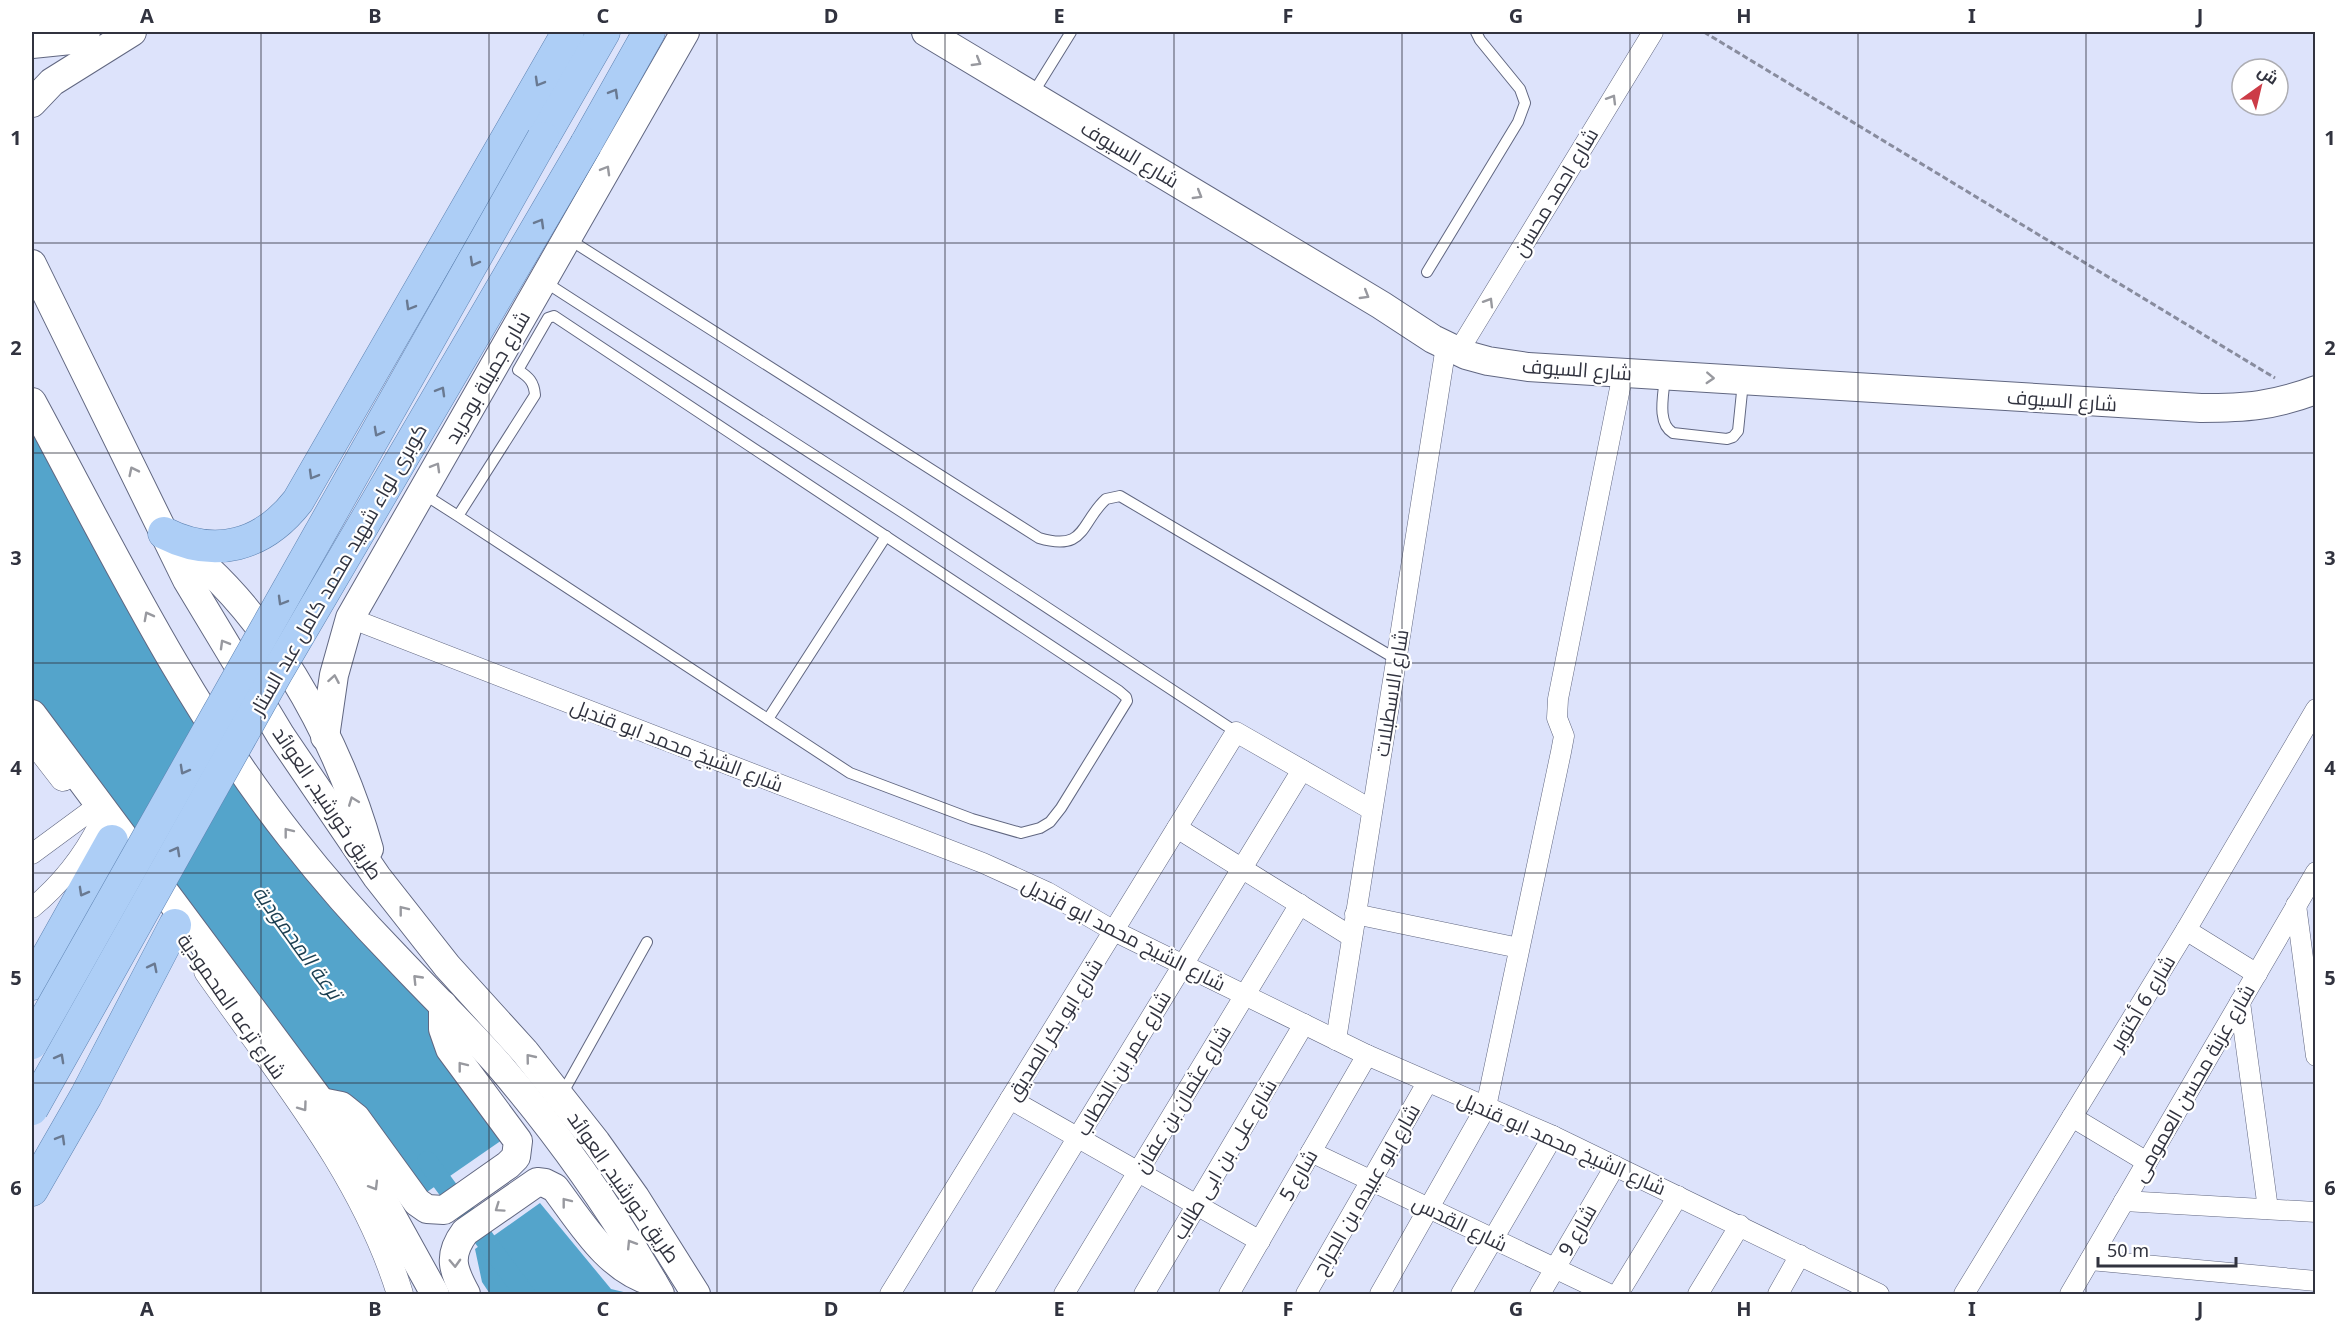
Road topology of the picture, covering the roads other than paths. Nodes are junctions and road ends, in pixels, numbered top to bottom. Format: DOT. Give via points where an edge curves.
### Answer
graph roads {
  1 [pos="132,32"];
  2 [pos="568,32"];
  3 [pos="604,32"];
  4 [pos="650,32"];
  5 [pos="685,32"];
  6 [pos="926,32"];
  7 [pos="1071,32"];
  8 [pos="1476,32"];
  9 [pos="1653,32"];
  10 [pos="32,44"];
  11 [pos="80,45"];
  12 [pos="1032,95"];
  13 [pos="32,103"];
  14 [pos="567,237"];
  15 [pos="32,264"];
  16 [pos="1427,272"];
  17 [pos="543,280"];
  18 [pos="1452,349"];
  19 [pos="1623,373"];
  20 [pos="1665,375"];
  21 [pos="1743,380"];
  22 [pos="2309,392"];
  23 [pos="32,402"];
  24 [pos="422,492"];
  25 [pos="458,516"];
  26 [pos="164,533"];
  27 [pos="886,536"];
  28 [pos="350,618"];
  29 [pos="1396,659"];
  30 [pos="2316,709"];
  31 [pos="32,714"];
  32 [pos="768,719"];
  33 [pos="1236,732"];
  34 [pos="325,737"];
  35 [pos="32,738"];
  36 [pos="1302,770"];
  37 [pos="1372,810"];
  38 [pos="100,825"];
  39 [pos="1177,828"];
  40 [pos="32,854"];
  41 [pos="1242,868"];
  42 [pos="2316,872"];
  43 [pos="377,877"];
  44 [pos="1300,904"];
  45 [pos="32,908"];
  46 [pos="2303,912"];
  47 [pos="1355,914"];
  48 [pos="175,925"];
  49 [pos="2186,930"];
  50 [pos="1114,931"];
  51 [pos="1352,937"];
  52 [pos="647,942"];
  53 [pos="1519,948"];
  54 [pos="1183,965"];
  55 [pos="2256,974"];
  56 [pos="32,984"];
  57 [pos="2311,984"];
  58 [pos="1245,995"];
  59 [pos="2240,1002"];
  60 [pos="443,1005"];
  61 [pos="32,1010"];
  62 [pos="1304,1024"];
  63 [pos="1336,1040"];
  64 [pos="32,1043"];
  65 [pos="1367,1055"];
  66 [pos="2316,1056"];
  67 [pos="100,1069"];
  68 [pos="1427,1083"];
  69 [pos="561,1096"];
  70 [pos="1010,1099"];
  71 [pos="321,1102"];
  72 [pos="1486,1107"];
  73 [pos="32,1109"];
  74 [pos="2072,1117"];
  75 [pos="1552,1136"];
  76 [pos="1078,1137"];
  77 [pos="1311,1152"];
  78 [pos="2146,1162"];
  79 [pos="1615,1166"];
  80 [pos="1138,1172"];
  81 [pos="1371,1180"];
  82 [pos="32,1190"];
  83 [pos="1678,1196"];
  84 [pos="2124,1201"];
  85 [pos="1197,1205"];
  86 [pos="1429,1208"];
  87 [pos="2268,1209"];
  88 [pos="2316,1212"];
  89 [pos="1740,1225"];
  90 [pos="1493,1239"];
  91 [pos="1260,1241"];
  92 [pos="1800,1255"];
  93 [pos="2090,1260"];
  94 [pos="1555,1268"];
  95 [pos="2316,1281"];
  96 [pos="657,1288"];
  97 [pos="1969,1293"];
  98 [pos="400,1294"];
  99 [pos="435,1294"];
  100 [pos="466,1294"];
  101 [pos="696,1294"];
  102 [pos="890,1294"];
  103 [pos="982,1294"];
  104 [pos="1064,1294"];
  105 [pos="1144,1294"];
  106 [pos="1229,1294"];
  107 [pos="1306,1294"];
  108 [pos="1380,1294"];
  109 [pos="1461,1294"];
  110 [pos="1540,1294"];
  111 [pos="1609,1294"];
  112 [pos="1618,1294"];
  113 [pos="1698,1294"];
  114 [pos="1778,1294"];
  115 [pos="1879,1294"];
  116 [pos="2070,1294"];
  1 -- 11 [label="main road"];
  2 -- 26 [label="main road, one-way" via="288,514 262,534 220,547 177,540"];
  3 -- 64 [label="main road, كوبرى لواء شهيد محمد كامل عبد الستار, one-way, bridge"];
  73 -- 4 [label="main road, كوبرى لواء شهيد محمد كامل عبد الستار, one-way, bridge" via="282,664"];
  14 -- 5 [label="main road, شارع جميلة بوحريد, one-way"];
  6 -- 12 [label="main road, شارع السيوف, one-way"];
  7 -- 12 [label="lane"];
  8 -- 16 [label="lane" via="1520,89 1525,103 1518,122"];
  18 -- 9 [label="street, شارع احمد محسن, one-way"];
  10 -- 11 [label="main road"];
  11 -- 13 [label="main road"];
  12 -- 18 [label="main road, شارع السيوف, one-way"];
  14 -- 17 [label="main road, شارع جميلة بوحريد"];
  14 -- 29 [label="lane" via="1039,538 1061,543 1073,539 1082,533 1106,499 1120,496"];
  26 -- 15 [label="main road, طريق خورشيد, العوائد, one-way"];
  24 -- 17 [label="main road, شارع جميلة بوحريد, one-way"];
  17 -- 33 [label="lane"];
  18 -- 19 [label="main road, شارع السيوف" via="1481,360 1527,367"];
  18 -- 29 [label="street, شارع الاسطبلات"];
  19 -- 20 [label="main road, شارع السيوف"];
  19 -- 53 [label="street" via="1558,699 1561,752"];
  20 -- 21 [label="main road, شارع السيوف, one-way"];
  20 -- 21 [label="lane" via="1663,418 1667,430 1727,439 1738,431"];
  21 -- 22 [label="main road, شارع السيوف" via="2201,408 2245,408"];
  60 -- 23 [label="main road, طريق خورشيد, العوائد, one-way" via="326,879 224,744 165,648"];
  24 -- 25 [label="lane"];
  24 -- 28 [label="main road, شارع جميلة بوحريد"];
  25 -- 27 [label="lane" via="535,395 535,385 518,370 548,318 554,316"];
  25 -- 32 [label="lane"];
  26 -- 34 [label="main road" via="208,567 247,608 299,687"];
  43 -- 26 [label="main road, طريق خورشيد, العوائد, one-way" via="233,659"];
  27 -- 32 [label="lane"];
  27 -- 32 [label="lane" via="1126,697 1125,706 1061,808 1050,822 1021,833 972,819 850,773"];
  34 -- 28 [label="main road, شارع جميلة بوحريد, one-way" via="334,675"];
  28 -- 50 [label="street, شارع الشيخ محمد ابو قنديل" via="983,863 1047,892"];
  29 -- 37 [label="street, شارع الاسطبلات"];
  30 -- 49 [label="street, شارع 6 أكتوبر"];
  31 -- 71 [label="main road"];
  33 -- 36 [label="street"];
  33 -- 39 [label="street, شارع ابو بكر الصديق"];
  43 -- 34 [label="main road, one-way" via="355,807"];
  35 -- 38 [label="street, شارع ترعه المحمودية"];
  36 -- 37 [label="street"];
  36 -- 41 [label="street, شارع عمر بن الخطاب"];
  37 -- 47 [label="street, شارع الاسطبلات"];
  38 -- 40 [label="street"];
  38 -- 45 [label="street" via="70,871"];
  38 -- 48 [label="street, شارع ترعه المحمودية"];
  38 -- 56 [label="main road, one-way"];
  39 -- 41 [label="street"];
  39 -- 50 [label="street, شارع ابو بكر الصديق"];
  41 -- 44 [label="street"];
  41 -- 54 [label="street, شارع عمر بن الخطاب"];
  42 -- 46 [label="street, شارع عزبة محسن العمومى"];
  69 -- 43 [label="main road, طريق خورشيد, العوائد, one-way" via="447,966"];
  44 -- 51 [label="street"];
  44 -- 58 [label="street, شارع عثمان بن عفان"];
  46 -- 55 [label="street, شارع عزبة محسن العمومى"];
  46 -- 57 [label="street"];
  47 -- 51 [label="street, شارع الاسطبلات"];
  47 -- 53 [label="street"];
  67 -- 48 [label="main road, one-way"];
  48 -- 98 [label="street, شارع ترعه المحمودية, one-way" via="340,1164"];
  49 -- 55 [label="street"];
  49 -- 74 [label="street, شارع 6 أكتوبر"];
  50 -- 54 [label="street, شارع الشيخ محمد ابو قنديل"];
  50 -- 70 [label="street, شارع ابو بكر الصديق"];
  51 -- 63 [label="street, شارع الاسطبلات"];
  52 -- 69 [label="lane"];
  53 -- 72 [label="street"];
  54 -- 58 [label="street, شارع الشيخ محمد ابو قنديل"];
  54 -- 76 [label="street, شارع عمر بن الخطاب"];
  55 -- 59 [label="street, شارع عزبة محسن العمومى"];
  57 -- 66 [label="street"];
  58 -- 62 [label="street, شارع الشيخ محمد ابو قنديل"];
  58 -- 80 [label="street, شارع عثمان بن عفان"];
  59 -- 78 [label="street, شارع عزبة محسن العمومى"];
  59 -- 87 [label="street"];
  71 -- 60 [label="main road, one-way" via="341,1106 356,1118 417,1202 434,1211 444,1210 508,1165 516,1157 518,1141 450,1049 443,1029"];
  96 -- 60 [label="main road, طريق خورشيد, العوائد, one-way" via="617,1222 559,1140 498,1064"];
  61 -- 67 [label="main road" via="45,1011 70,1023 89,1043"];
  62 -- 63 [label="street, شارع الشيخ محمد ابو قنديل"];
  62 -- 85 [label="street, شارع على بن ابى طالب"];
  63 -- 65 [label="street, شارع الشيخ محمد ابو قنديل"];
  65 -- 68 [label="street, شارع الشيخ محمد ابو قنديل"];
  65 -- 77 [label="street, شارع 5"];
  82 -- 67 [label="main road, one-way"];
  68 -- 72 [label="street, شارع الشيخ محمد ابو قنديل"];
  68 -- 81 [label="street, شارع ابو عبيده بن الجراح"];
  69 -- 101 [label="main road, طريق خورشيد, العوائد" via="635,1197"];
  70 -- 76 [label="street"];
  70 -- 102 [label="street, شارع ابو بكر الصديق"];
  71 -- 99 [label="main road, one-way"];
  72 -- 75 [label="street, شارع الشيخ محمد ابو قنديل"];
  72 -- 86 [label="street"];
  74 -- 78 [label="street"];
  74 -- 97 [label="street, شارع 6 أكتوبر"];
  75 -- 79 [label="street, شارع الشيخ محمد ابو قنديل"];
  75 -- 90 [label="street"];
  76 -- 80 [label="street"];
  76 -- 103 [label="street, شارع عمر بن الخطاب"];
  77 -- 81 [label="street, شارع القدس"];
  77 -- 91 [label="street, شارع 5"];
  78 -- 84 [label="street, شارع عزبة محسن العمومى"];
  79 -- 83 [label="street, شارع الشيخ محمد ابو قنديل"];
  79 -- 94 [label="street, شارع 9"];
  80 -- 85 [label="street"];
  80 -- 104 [label="street, شارع عثمان بن عفان"];
  81 -- 86 [label="street, شارع القدس"];
  81 -- 107 [label="street, شارع ابو عبيده بن الجراح"];
  83 -- 89 [label="street, شارع الشيخ محمد ابو قنديل"];
  83 -- 112 [label="street"];
  84 -- 87 [label="street"];
  84 -- 93 [label="street, شارع عزبة محسن العمومى"];
  85 -- 91 [label="street"];
  85 -- 105 [label="street, شارع على بن ابى طالب"];
  86 -- 90 [label="street, شارع القدس"];
  86 -- 108 [label="street"];
  87 -- 88 [label="street"];
  89 -- 92 [label="street, شارع الشيخ محمد ابو قنديل"];
  89 -- 113 [label="street"];
  90 -- 94 [label="street, شارع القدس"];
  90 -- 109 [label="street"];
  91 -- 106 [label="street, شارع 5"];
  92 -- 114 [label="street"];
  92 -- 115 [label="street, شارع الشيخ محمد ابو قنديل"];
  93 -- 95 [label="street"];
  93 -- 116 [label="street, شارع عزبة محسن العمومى"];
  94 -- 110 [label="street, شارع 9"];
  94 -- 111 [label="street, شارع القدس"];
  96 -- 100 [label="main road, one-way" via="613,1261 555,1188 537,1182 465,1232 456,1246 453,1263"];
}
